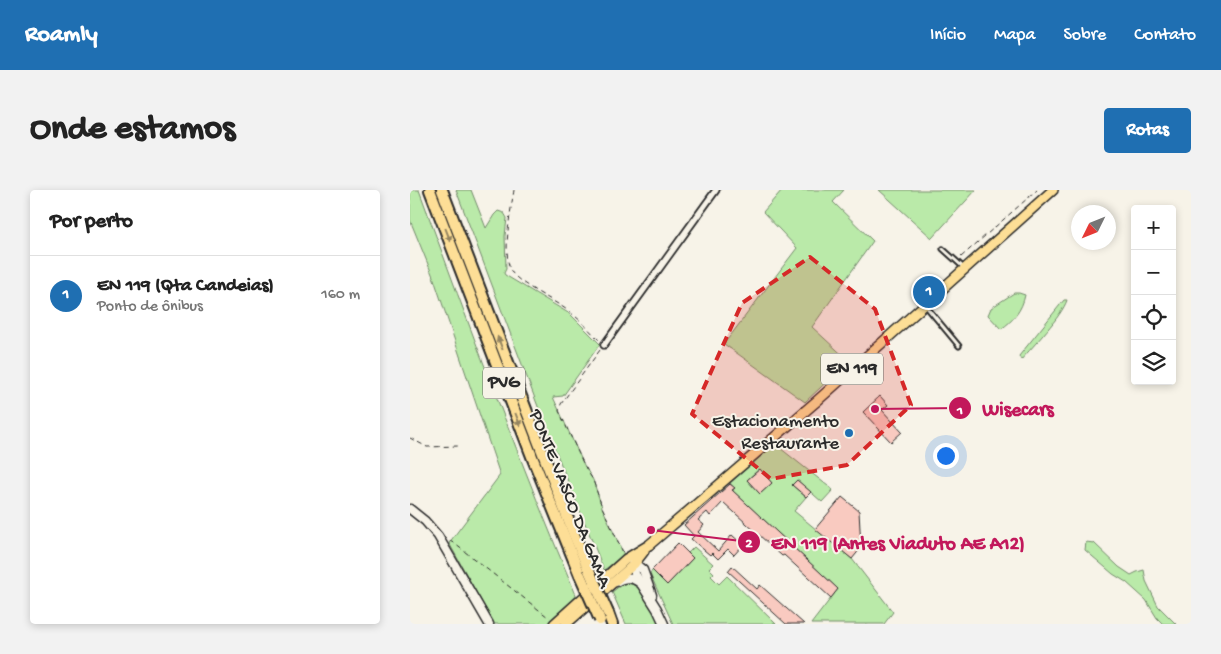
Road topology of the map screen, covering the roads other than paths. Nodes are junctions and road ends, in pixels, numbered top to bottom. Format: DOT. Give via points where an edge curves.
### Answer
graph roads {
  1 [pos="430,190"];
  2 [pos="442,190"];
  3 [pos="716,190"];
  4 [pos="1053,190"];
  5 [pos="943,249"];
  6 [pos="965,268"];
  7 [pos="924,304"];
  8 [pos="604,345"];
  9 [pos="959,346"];
  10 [pos="410,509"];
  11 [pos="629,560"];
  12 [pos="584,571"];
  13 [pos="610,585"];
  14 [pos="642,586"];
  15 [pos="657,609"];
  16 [pos="603,619"];
  17 [pos="565,620"];
  18 [pos="487,624"];
  19 [pos="554,624"];
  20 [pos="612,624"];
  21 [pos="664,624"];
  1 -- 12 [label="highway, PONTE VASCO DA GAMA / PVG, one-way" via="526,442"];
  12 -- 2 [label="highway, PONTE VASCO DA GAMA / PVG, one-way" via="569,523"];
  3 -- 8 [label="street"];
  4 -- 6 [label="main road, EN 119"];
  5 -- 6 [label="lane"];
  6 -- 7 [label="main road, EN 119"];
  7 -- 9 [label="lane"];
  7 -- 11 [label="main road, EN 119" via="818,400"];
  10 -- 18 [label="main road" via="433,529 443,543"];
  11 -- 13 [label="main road, EN 119"];
  11 -- 14 [label="main road"];
  11 -- 15 [label="main road" via="643,570"];
  11 -- 17 [label="main road, EN 119"];
  12 -- 16 [label="highway, PONTE VASCO DA GAMA / PVG, bridge"];
  13 -- 14 [label="main road" via="628,578"];
  13 -- 17 [label="main road, EN 119"];
  14 -- 15 [label="main road"];
  15 -- 21 [label="main road"];
  16 -- 20 [label="highway, PONTE VASCO DA GAMA / PVG"];
  17 -- 19 [label="main road, EN 119"];
}
